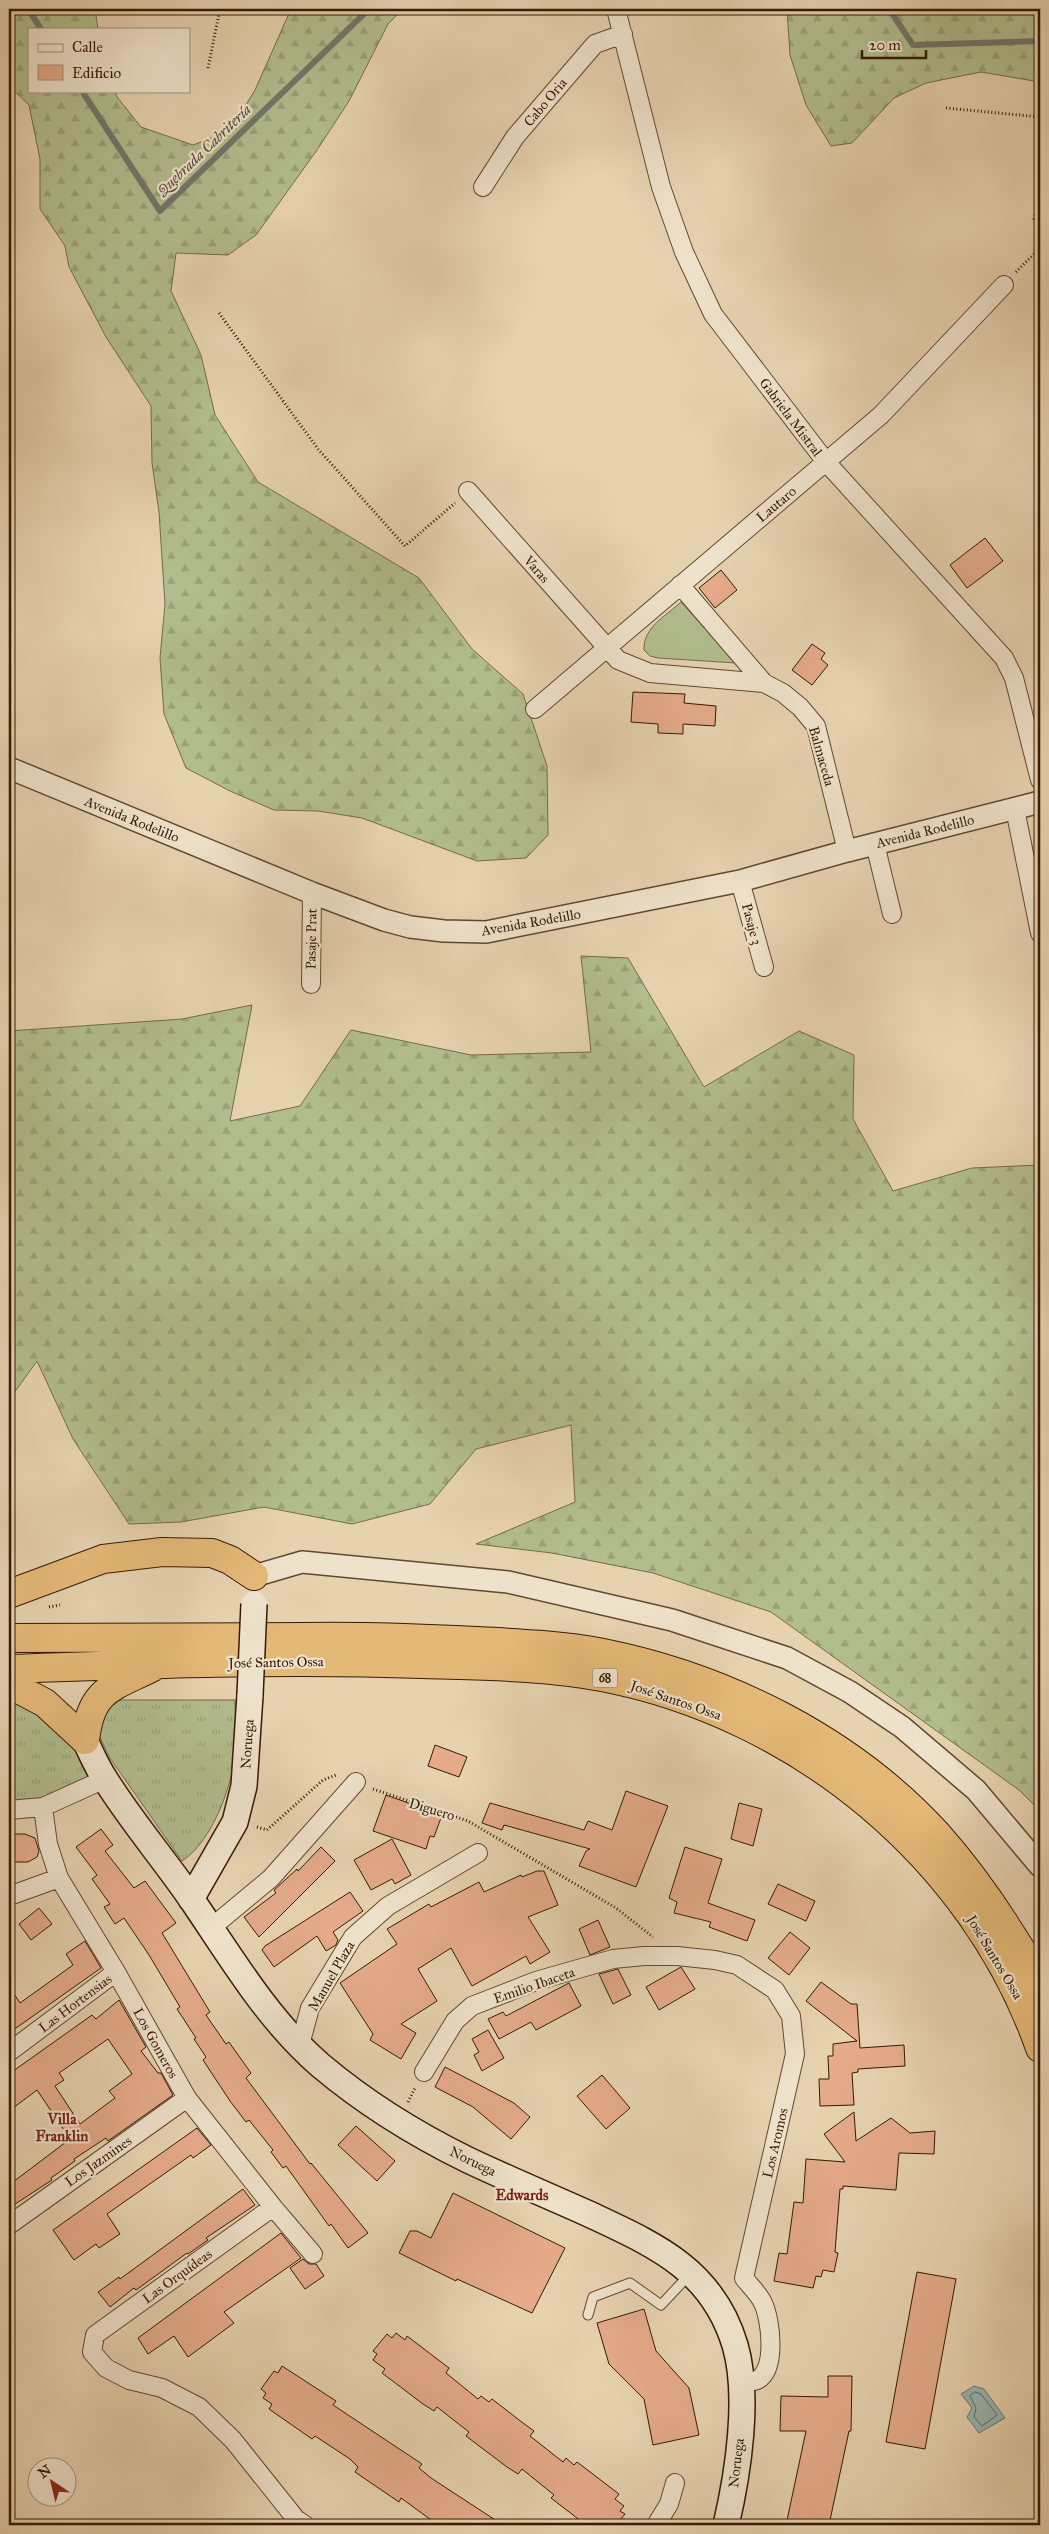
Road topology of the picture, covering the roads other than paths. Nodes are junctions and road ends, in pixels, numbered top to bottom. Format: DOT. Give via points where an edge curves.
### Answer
graph roads {
  1 [pos="616,9"];
  2 [pos="623,34"];
  3 [pos="483,187"];
  4 [pos="1004,285"];
  5 [pos="826,462"];
  6 [pos="468,491"];
  7 [pos="680,585"];
  8 [pos="606,648"];
  9 [pos="764,683"];
  10 [pos="534,709"];
  11 [pos="9,768"];
  12 [pos="1040,780"];
  13 [pos="1040,802"];
  14 [pos="1015,809"];
  15 [pos="875,844"];
  16 [pos="847,851"];
  17 [pos="740,881"];
  18 [pos="312,893"];
  19 [pos="892,914"];
  20 [pos="1040,933"];
  21 [pos="764,968"];
  22 [pos="311,984"];
  23 [pos="254,1576"];
  24 [pos="9,1594"];
  25 [pos="9,1638"];
  26 [pos="160,1663"];
  27 [pos="9,1669"];
  28 [pos="9,1684"];
  29 [pos="85,1740"];
  30 [pos="105,1779"];
  31 [pos="356,1782"];
  32 [pos="43,1807"];
  33 [pos="9,1810"];
  34 [pos="478,1853"];
  35 [pos="1040,1866"];
  36 [pos="59,1878"];
  37 [pos="9,1896"];
  38 [pos="191,1899"];
  39 [pos="211,1928"];
  40 [pos="677,1956"];
  41 [pos="116,1972"];
  42 [pos="1040,1982"];
  43 [pos="300,2045"];
  44 [pos="1040,2048"];
  45 [pos="9,2052"];
  46 [pos="424,2072"];
  47 [pos="187,2098"];
  48 [pos="273,2207"];
  49 [pos="9,2225"];
  50 [pos="314,2254"];
  51 [pos="691,2272"];
  52 [pos="588,2315"];
  53 [pos="742,2384"];
  54 [pos="675,2483"];
  55 [pos="306,2525"];
  56 [pos="656,2525"];
  57 [pos="726,2525"];
  1 -- 2 [label="street, Gabriela Mistral"];
  2 -- 3 [label="street, Cabo Oria" via="595,44 515,137"];
  2 -- 5 [label="street, Gabriela Mistral" via="661,187 684,252 713,314"];
  4 -- 5 [label="street, Lautaro" via="899,397"];
  5 -- 7 [label="street, Lautaro"];
  5 -- 12 [label="street, Gabriela Mistral" via="1004,658 1014,678"];
  6 -- 8 [label="street, Varas"];
  7 -- 8 [label="street, Lautaro"];
  7 -- 9 [label="street, Balmaceda"];
  8 -- 9 [label="street, Balmaceda" via="618,660 650,673"];
  8 -- 10 [label="street, Lautaro"];
  9 -- 16 [label="street, Balmaceda" via="800,707 816,726"];
  11 -- 18 [label="street, Avenida Rodelillo"];
  13 -- 14 [label="street, Avenida Rodelillo"];
  14 -- 15 [label="street, Avenida Rodelillo"];
  14 -- 20 [label="street"];
  15 -- 16 [label="street, Avenida Rodelillo"];
  15 -- 19 [label="street"];
  16 -- 17 [label="street, Avenida Rodelillo"];
  17 -- 18 [label="street, Avenida Rodelillo" via="486,932 410,927"];
  17 -- 21 [label="street, Pasaje 3"];
  18 -- 22 [label="street, Pasaje Prat"];
  23 -- 24 [label="highway" via="230,1560 212,1553 162,1552 103,1559"];
  23 -- 35 [label="street" via="302,1562 508,1582 672,1620 787,1658 850,1692 902,1727 976,1790"];
  23 -- 38 [label="main road, Noruega, bridge" via="244,1786 235,1822"];
  25 -- 42 [label="highway, José Santos Ossa / 68" via="378,1636 539,1644 603,1653 655,1666 717,1687 800,1725 897,1795 936,1833 980,1886"];
  26 -- 27 [label="highway, José Santos Ossa / 68"];
  26 -- 29 [label="highway" via="97,1698 87,1721"];
  26 -- 44 [label="highway, José Santos Ossa / 68" via="355,1662 561,1671 643,1687 722,1714 760,1732 831,1775 921,1854 947,1884 993,1949 1026,2011"];
  28 -- 29 [label="highway" via="45,1703"];
  29 -- 30 [label="main road, Noruega"];
  30 -- 32 [label="street"];
  30 -- 38 [label="main road, Noruega"];
  31 -- 39 [label="street" via="272,1878"];
  32 -- 33 [label="street"];
  32 -- 36 [label="street, Los Gomeros" via="48,1844"];
  34 -- 43 [label="street, Manuel Plaza" via="388,1906 353,1937 310,2008"];
  36 -- 37 [label="street"];
  36 -- 41 [label="street, Los Gomeros"];
  38 -- 39 [label="main road, Noruega"];
  39 -- 43 [label="main road, Noruega" via="255,1993"];
  40 -- 46 [label="street, Emilio Ibaceta" via="613,1960 536,1981 472,2006 455,2021"];
  40 -- 53 [label="street, Los Aromos" via="737,1965 775,1990 791,2016 795,2054 744,2278 763,2302 769,2325 770,2357 758,2380"];
  41 -- 45 [label="street, Las Hortensias"];
  41 -- 47 [label="street, Los Gomeros"];
  43 -- 51 [label="main road, Noruega" via="321,2065 397,2122 469,2160 657,2246"];
  47 -- 48 [label="street, Los Gomeros"];
  47 -- 49 [label="street, Los Jazmines"];
  48 -- 50 [label="street, Los Gomeros"];
  48 -- 55 [label="street, Las Orquídeas" via="95,2334 92,2352 106,2368 129,2380 162,2388 199,2407 233,2440 296,2519"];
  51 -- 52 [label="lane" via="661,2305 630,2282 593,2298"];
  51 -- 53 [label="main road, Noruega" via="705,2288 727,2325"];
  53 -- 57 [label="main road, Noruega" via="739,2458"];
  54 -- 56 [label="street" via="669,2504"];
}
